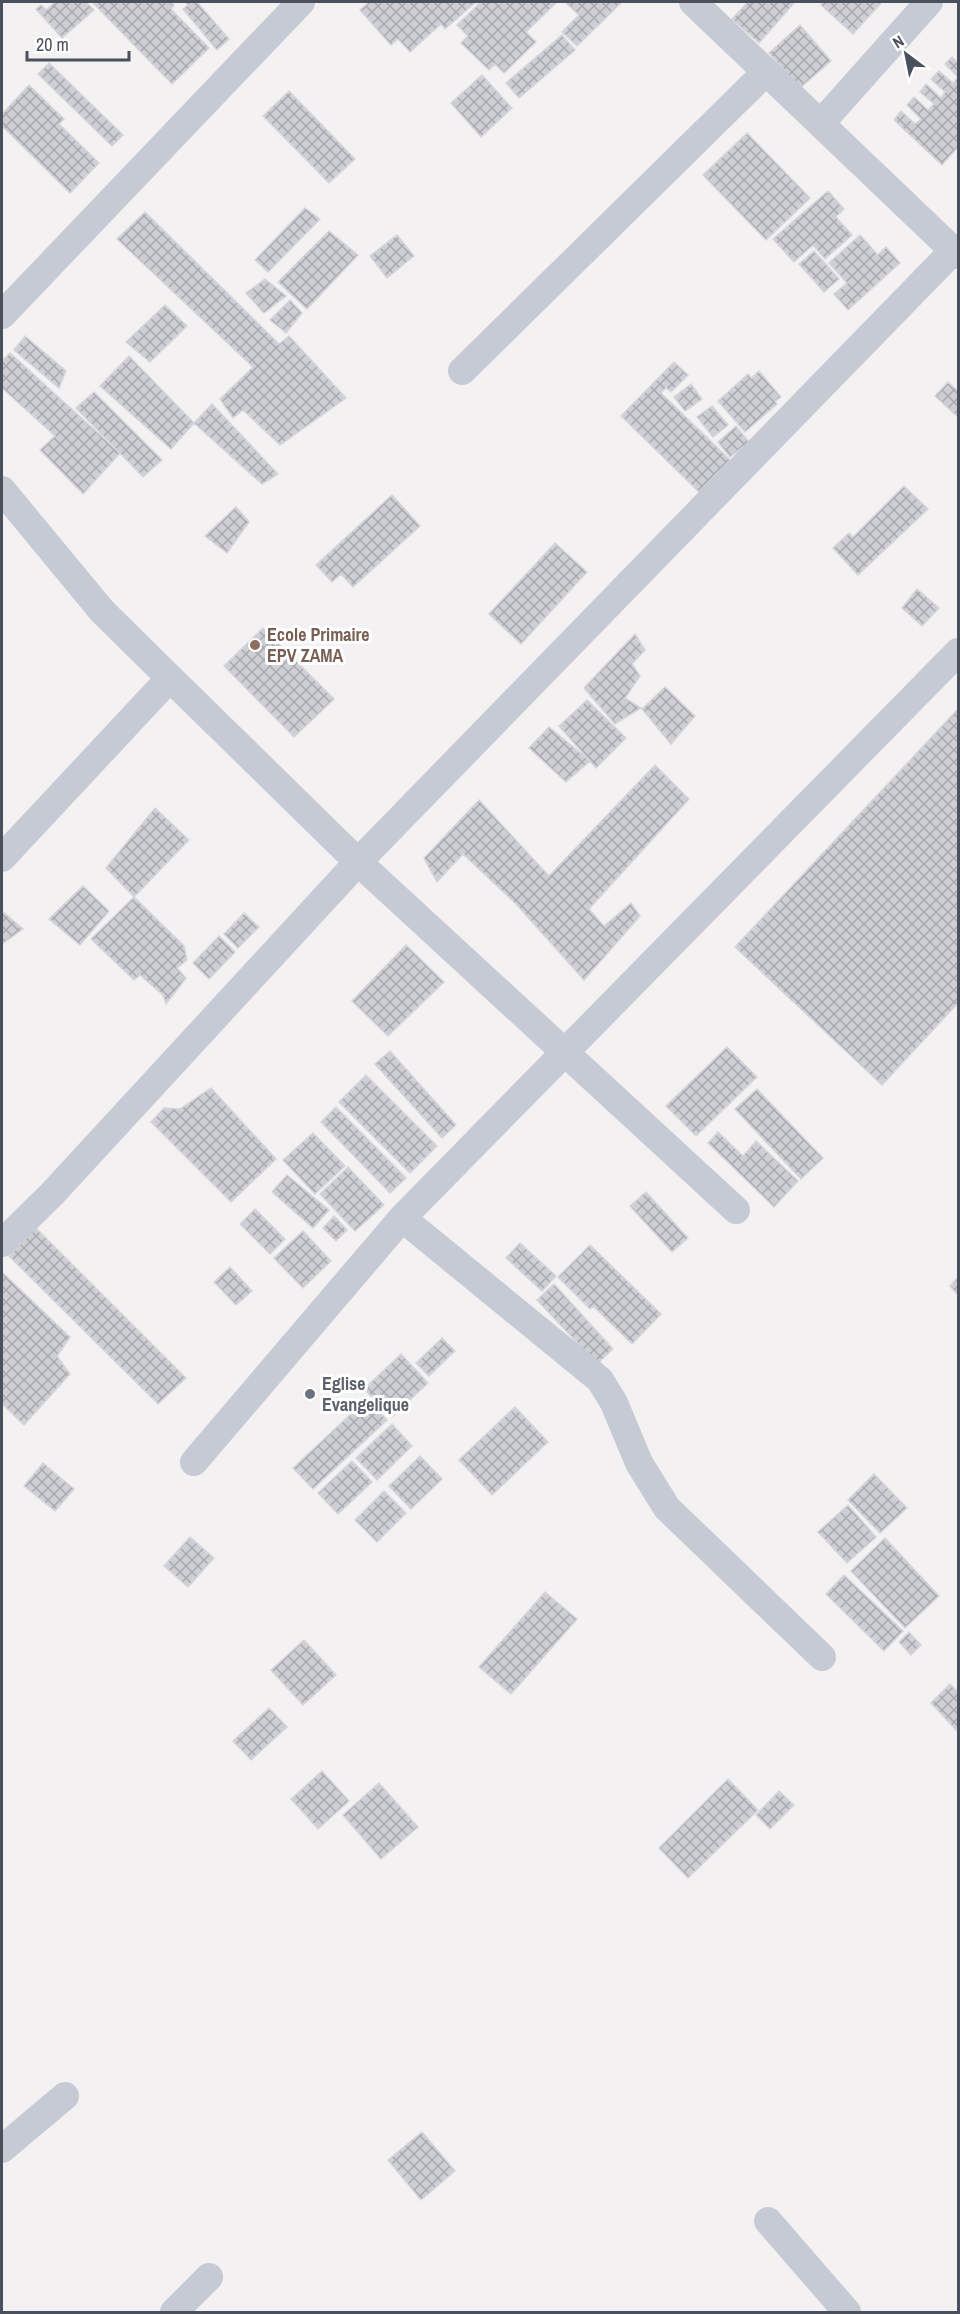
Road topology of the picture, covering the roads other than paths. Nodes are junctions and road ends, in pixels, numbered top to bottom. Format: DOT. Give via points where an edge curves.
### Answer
graph roads {
  1 [pos="301,2"];
  2 [pos="693,2"];
  3 [pos="929,2"];
  4 [pos="765,73"];
  5 [pos="822,123"];
  6 [pos="956,253"];
  7 [pos="2,315"];
  8 [pos="462,371"];
  9 [pos="2,490"];
  10 [pos="958,652"];
  11 [pos="170,678"];
  12 [pos="2,858"];
  13 [pos="358,862"];
  14 [pos="564,1053"];
  15 [pos="736,1210"];
  16 [pos="402,1218"];
  17 [pos="2,1243"];
  18 [pos="194,1462"];
  19 [pos="822,1657"];
  20 [pos="65,2096"];
  21 [pos="2,2149"];
  22 [pos="768,2221"];
  23 [pos="209,2277"];
  24 [pos="174,2313"];
  25 [pos="847,2313"];
  1 -- 7 [label="street"];
  2 -- 4 [label="street"];
  3 -- 5 [label="street"];
  4 -- 5 [label="street"];
  4 -- 8 [label="street"];
  5 -- 6 [label="street"];
  6 -- 13 [label="street"];
  9 -- 11 [label="street" via="102,611"];
  10 -- 14 [label="street"];
  11 -- 12 [label="street"];
  11 -- 13 [label="street"];
  13 -- 14 [label="street"];
  13 -- 17 [label="street" via="52,1194"];
  14 -- 15 [label="street"];
  14 -- 16 [label="street"];
  16 -- 18 [label="street"];
  16 -- 19 [label="street" via="600,1380 639,1463 667,1508"];
  20 -- 21 [label="street"];
  22 -- 25 [label="street"];
  23 -- 24 [label="street"];
}
